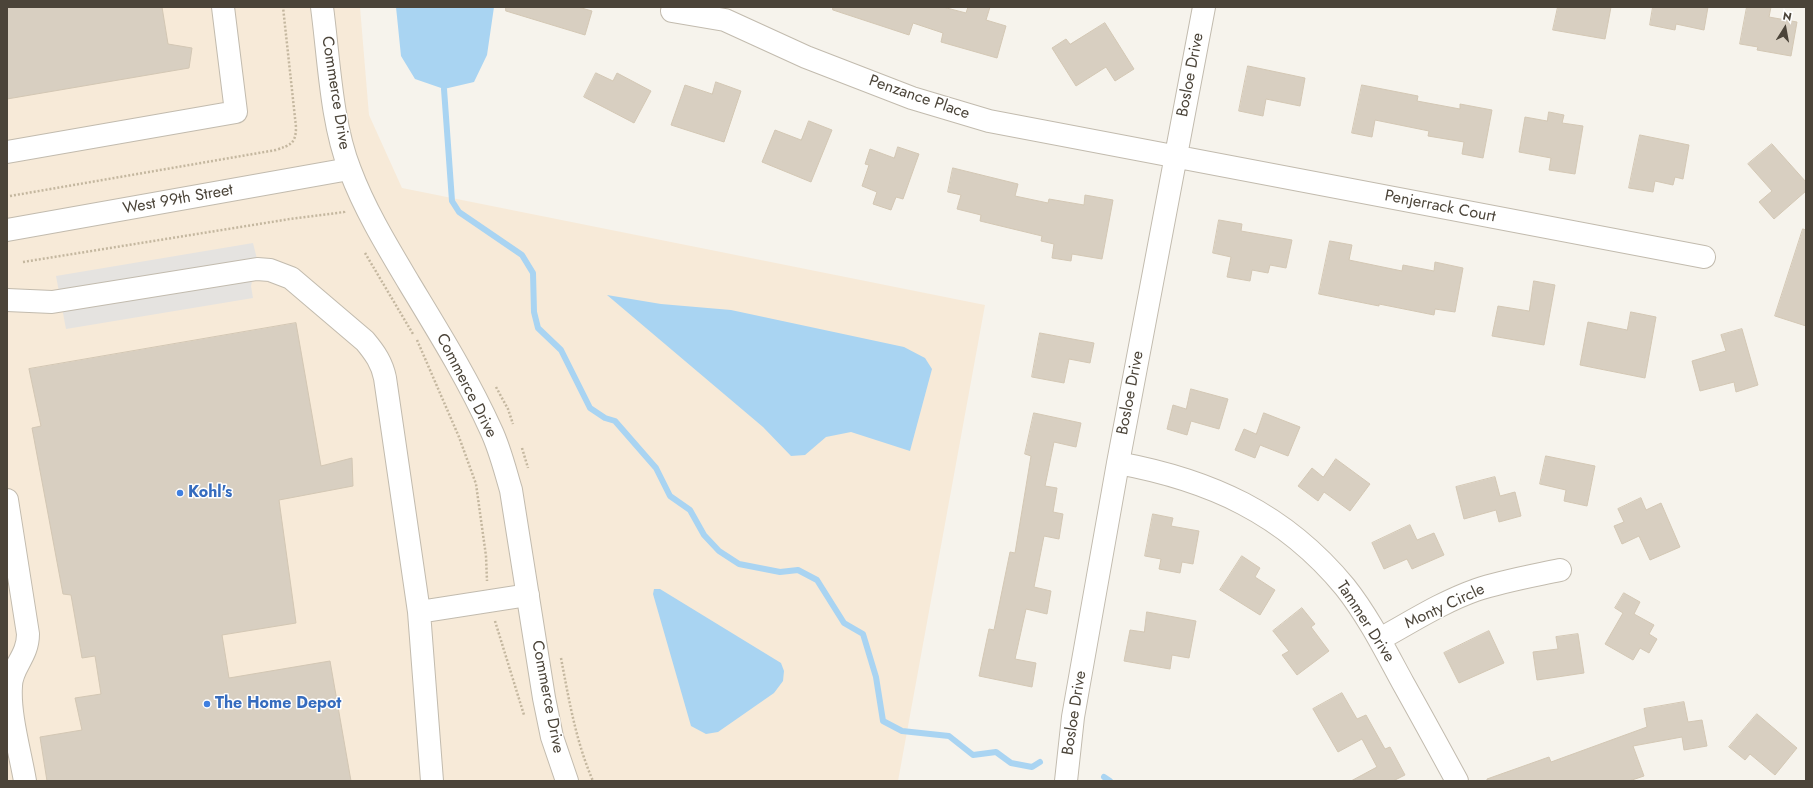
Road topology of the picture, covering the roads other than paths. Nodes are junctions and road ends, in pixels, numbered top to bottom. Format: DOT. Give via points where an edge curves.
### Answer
graph roads {
  1 [pos="223,7"];
  2 [pos="322,7"];
  3 [pos="1204,7"];
  4 [pos="672,11"];
  5 [pos="7,152"];
  6 [pos="1175,156"];
  7 [pos="349,169"];
  8 [pos="7,230"];
  9 [pos="1704,257"];
  10 [pos="7,300"];
  11 [pos="1118,463"];
  12 [pos="7,500"];
  13 [pos="1560,570"];
  14 [pos="528,595"];
  15 [pos="419,612"];
  16 [pos="1380,639"];
  17 [pos="25,781"];
  18 [pos="432,781"];
  19 [pos="567,781"];
  20 [pos="1066,781"];
  21 [pos="1457,781"];
  1 -- 5 [label="street" via="236,112"];
  2 -- 7 [label="street, Commerce Drive" via="338,130"];
  3 -- 6 [label="street, Bosloe Drive"];
  4 -- 6 [label="street, Penzance Place" via="725,20 813,60 912,98 989,121"];
  6 -- 9 [label="street, Penjerrack Court"];
  6 -- 11 [label="street, Bosloe Drive"];
  7 -- 8 [label="street, West 99th Street"];
  7 -- 14 [label="street, Commerce Drive" via="373,224 450,350 492,432 510,490"];
  10 -- 15 [label="street" via="52,302 257,269 270,270 291,278 365,341 382,366"];
  11 -- 16 [label="street, Tammer Drive" via="1164,472 1211,488 1238,500 1286,530 1317,557 1345,587"];
  11 -- 20 [label="street, Bosloe Drive" via="1073,717"];
  12 -- 17 [label="street" via="28,634 26,650 10,685"];
  13 -- 16 [label="street, Monty Circle" via="1509,580 1475,591"];
  14 -- 15 [label="street"];
  14 -- 19 [label="street, Commerce Drive" via="552,737"];
  15 -- 18 [label="street"];
  16 -- 21 [label="street, Tammer Drive"];
}
